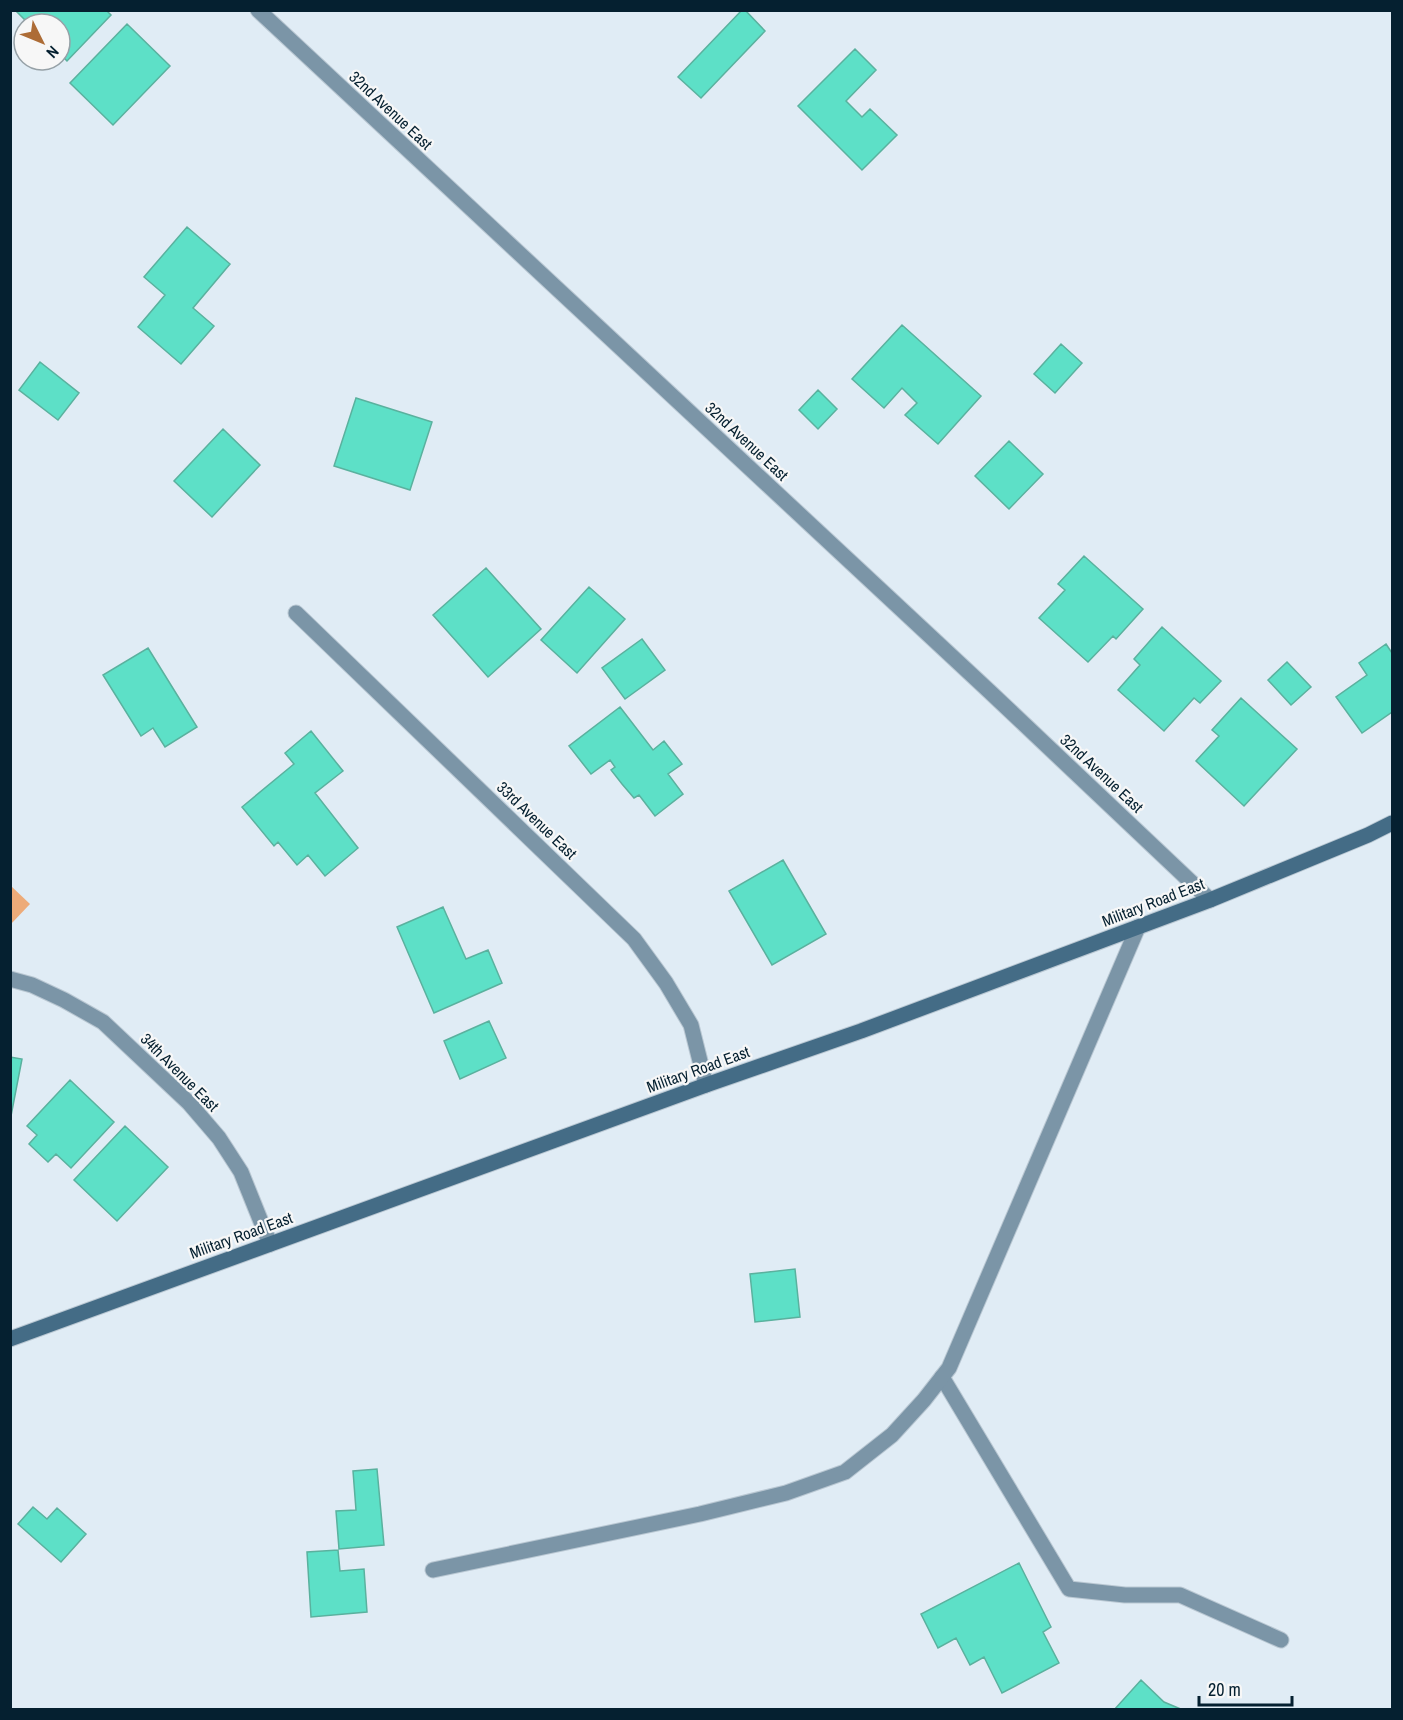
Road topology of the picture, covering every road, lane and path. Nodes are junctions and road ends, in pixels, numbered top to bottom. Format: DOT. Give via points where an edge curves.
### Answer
graph roads {
  1 [pos="258,10"];
  2 [pos="296,613"];
  3 [pos="1392,823"];
  4 [pos="1210,900"];
  5 [pos="1138,927"];
  6 [pos="10,979"];
  7 [pos="706,1085"];
  8 [pos="270,1244"];
  9 [pos="10,1339"];
  10 [pos="942,1377"];
  11 [pos="433,1570"];
  12 [pos="1281,1640"];
  1 -- 4 [label="street, 32nd Avenue East"];
  2 -- 7 [label="street, 33rd Avenue East" via="634,939 691,1025"];
  3 -- 4 [label="street, Military Road East"];
  4 -- 5 [label="street, Military Road East"];
  5 -- 7 [label="street, Military Road East"];
  5 -- 10 [label="street" via="954,1357"];
  6 -- 8 [label="street, 34th Avenue East" via="32,985 103,1022 189,1103 241,1172"];
  7 -- 8 [label="street, Military Road East"];
  8 -- 9 [label="street, Military Road East"];
  10 -- 11 [label="street" via="892,1435 845,1472 786,1494 700,1515"];
  10 -- 12 [label="street" via="1069,1589 1180,1595"];
}
